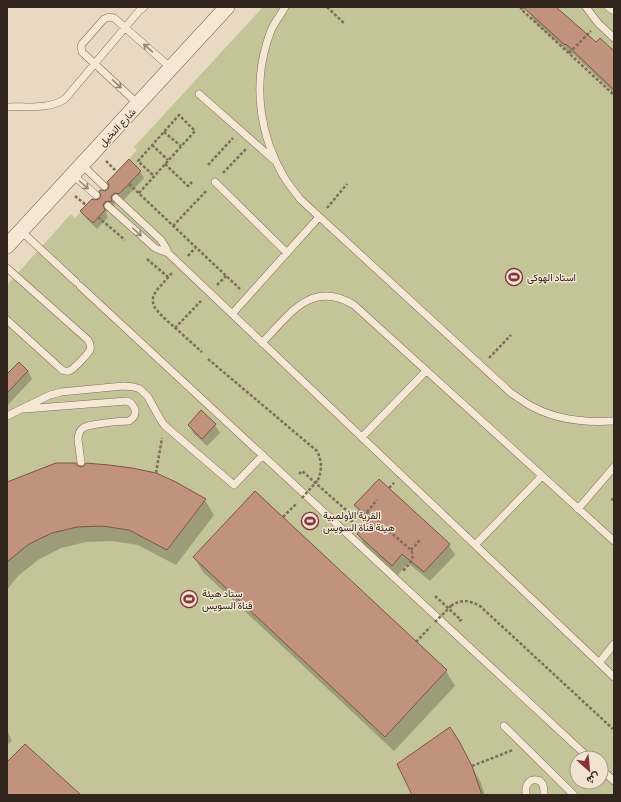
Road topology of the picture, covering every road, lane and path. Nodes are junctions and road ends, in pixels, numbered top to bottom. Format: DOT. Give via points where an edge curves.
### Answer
graph roads {
  1 [pos="144,7"];
  2 [pos="227,7"];
  3 [pos="285,7"];
  4 [pos="326,7"];
  5 [pos="523,7"];
  6 [pos="586,7"];
  7 [pos="608,7"];
  8 [pos="614,11"];
  9 [pos="598,23"];
  10 [pos="345,24"];
  11 [pos="125,28"];
  12 [pos="614,38"];
  13 [pos="569,53"];
  14 [pos="95,65"];
  15 [pos="171,68"];
  16 [pos="199,94"];
  17 [pos="614,94"];
  18 [pos="138,104"];
  19 [pos="7,107"];
  20 [pos="240,130"];
  21 [pos="164,132"];
  22 [pos="152,145"];
  23 [pos="181,146"];
  24 [pos="240,156"];
  25 [pos="168,160"];
  26 [pos="276,161"];
  27 [pos="165,164"];
  28 [pos="208,165"];
  29 [pos="231,165"];
  30 [pos="77,170"];
  31 [pos="154,176"];
  32 [pos="192,182"];
  33 [pos="215,182"];
  34 [pos="129,184"];
  35 [pos="347,184"];
  36 [pos="104,186"];
  37 [pos="139,193"];
  38 [pos="96,195"];
  39 [pos="116,198"];
  40 [pos="198,200"];
  41 [pos="108,206"];
  42 [pos="319,217"];
  43 [pos="173,226"];
  44 [pos="21,231"];
  45 [pos="7,246"];
  46 [pos="196,247"];
  47 [pos="168,253"];
  48 [pos="287,253"];
  49 [pos="180,264"];
  50 [pos="7,268"];
  51 [pos="248,296"];
  52 [pos="232,314"];
  53 [pos="7,320"];
  54 [pos="511,335"];
  55 [pos="262,343"];
  56 [pos="202,352"];
  57 [pos="208,359"];
  58 [pos="481,366"];
  59 [pos="426,371"];
  60 [pos="20,410"];
  61 [pos="7,416"];
  62 [pos="614,420"];
  63 [pos="162,435"];
  64 [pos="362,437"];
  65 [pos="263,455"];
  66 [pos="81,462"];
  67 [pos="614,467"];
  68 [pos="156,473"];
  69 [pos="542,476"];
  70 [pos="292,482"];
  71 [pos="614,498"];
  72 [pos="377,500"];
  73 [pos="614,502"];
  74 [pos="578,509"];
  75 [pos="367,512"];
  76 [pos="283,517"];
  77 [pos="354,518"];
  78 [pos="345,531"];
  79 [pos="420,540"];
  80 [pos="614,542"];
  81 [pos="475,545"];
  82 [pos="411,550"];
  83 [pos="396,578"];
  84 [pos="416,642"];
  85 [pos="614,644"];
  86 [pos="599,663"];
  87 [pos="614,677"];
  88 [pos="504,726"];
  89 [pos="613,729"];
  90 [pos="580,750"];
  91 [pos="504,754"];
  92 [pos="472,766"];
  93 [pos="526,795"];
  94 [pos="544,795"];
  95 [pos="574,795"];
  1 -- 11 [label="lane"];
  2 -- 15 [label="street, شارع النخيل"];
  3 -- 26 [label="lane" via="272,28 260,78 260,105 264,130"];
  4 -- 10 [label="path"];
  5 -- 13 [label="path" via="521,9"];
  6 -- 9 [label="lane"];
  7 -- 8 [label="lane"];
  9 -- 12 [label="lane"];
  9 -- 13 [label="path"];
  11 -- 14 [label="lane"];
  11 -- 14 [label="lane" via="114,18 106,18 82,44 84,54"];
  15 -- 11 [label="lane, one-way"];
  13 -- 17 [label="path"];
  14 -- 18 [label="lane, one-way"];
  14 -- 19 [label="lane" via="59,103"];
  15 -- 18 [label="street, شارع النخيل"];
  16 -- 20 [label="lane"];
  18 -- 30 [label="street, شارع النخيل"];
  20 -- 26 [label="lane"];
  20 -- 28 [label="path"];
  21 -- 22 [label="path"];
  21 -- 23 [label="path"];
  21 -- 23 [label="path" via="179,116 195,130"];
  22 -- 25 [label="path"];
  22 -- 31 [label="path" via="138,161"];
  23 -- 25 [label="path"];
  24 -- 29 [label="path"];
  25 -- 27 [label="path"];
  26 -- 42 [label="lane" via="300,199"];
  27 -- 31 [label="path"];
  27 -- 32 [label="path" via="188,186"];
  30 -- 36 [label="lane"];
  30 -- 38 [label="lane, one-way"];
  30 -- 44 [label="street, شارع النخيل"];
  31 -- 37 [label="path"];
  33 -- 48 [label="lane"];
  34 -- 37 [label="path"];
  35 -- 42 [label="path"];
  37 -- 43 [label="path"];
  39 -- 47 [label="lane" via="161,240"];
  40 -- 43 [label="path"];
  41 -- 47 [label="lane, one-way" via="155,248"];
  42 -- 48 [label="lane"];
  42 -- 58 [label="lane"];
  43 -- 46 [label="path"];
  44 -- 45 [label="street, شارع النخيل"];
  44 -- 65 [label="lane"];
  46 -- 49 [label="path"];
  46 -- 51 [label="path"];
  47 -- 49 [label="lane"];
  48 -- 51 [label="lane"];
  49 -- 52 [label="lane"];
  49 -- 56 [label="path" via="156,291 153,303 159,313"];
  50 -- 53 [label="lane" via="88,340 91,348 72,370 64,371"];
  51 -- 52 [label="lane"];
  52 -- 55 [label="lane"];
  54 -- 58 [label="path"];
  55 -- 59 [label="lane" via="301,304 319,297 337,297 354,305"];
  55 -- 64 [label="lane"];
  57 -- 76 [label="path, bridge" via="317,451 321,462 318,480"];
  58 -- 62 [label="lane" via="511,393 545,413 583,422"];
  59 -- 64 [label="lane"];
  59 -- 69 [label="lane"];
  60 -- 61 [label="lane"];
  60 -- 65 [label="lane" via="60,392 129,386 144,392 164,425 234,485"];
  60 -- 66 [label="lane" via="131,402 136,412 129,421 81,429 78,440"];
  63 -- 68 [label="path"];
  64 -- 81 [label="lane"];
  65 -- 70 [label="lane"];
  67 -- 74 [label="lane"];
  69 -- 74 [label="lane"];
  69 -- 81 [label="lane"];
  70 -- 77 [label="path" via="302,471"];
  70 -- 78 [label="lane"];
  71 -- 73 [label="path"];
  72 -- 75 [label="path"];
  74 -- 80 [label="lane"];
  75 -- 77 [label="path" via="361,511"];
  75 -- 82 [label="path"];
  77 -- 78 [label="path"];
  78 -- 83 [label="lane"];
  79 -- 82 [label="path"];
  81 -- 86 [label="lane"];
  82 -- 83 [label="path" via="412,561"];
  83 -- 90 [label="lane"];
  84 -- 89 [label="path, bridge" via="451,606 461,601 474,602"];
  85 -- 86 [label="lane"];
  86 -- 87 [label="lane"];
  88 -- 95 [label="lane"];
  91 -- 92 [label="path"];
  93 -- 94 [label="lane" via="529,781 536,780 544,786"];
}
